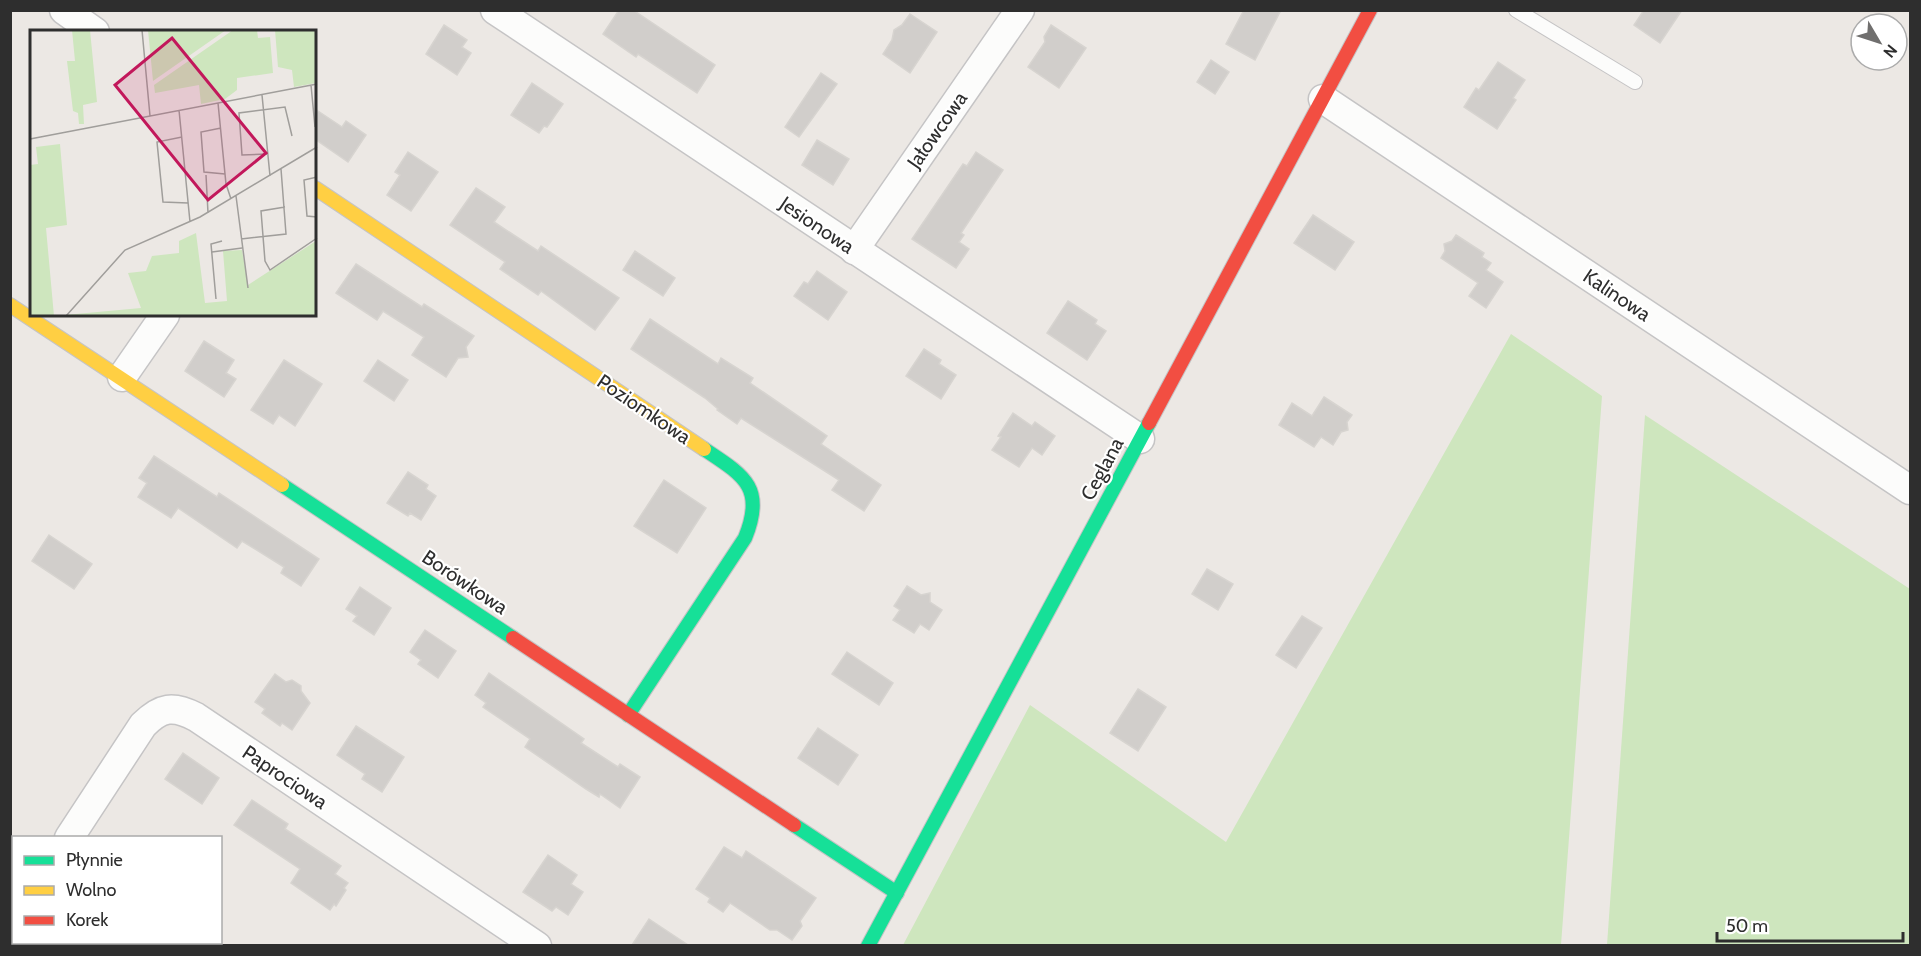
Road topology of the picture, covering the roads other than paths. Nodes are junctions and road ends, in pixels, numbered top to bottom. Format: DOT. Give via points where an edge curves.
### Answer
graph roads {
  1 [pos="64,10"];
  2 [pos="495,10"];
  3 [pos="1020,10"];
  4 [pos="1370,10"];
  5 [pos="1516,10"];
  6 [pos="92,30"];
  7 [pos="1635,82"];
  8 [pos="1323,99"];
  9 [pos="316,189"];
  10 [pos="854,250"];
  11 [pos="10,305"];
  12 [pos="164,316"];
  13 [pos="122,377"];
  14 [pos="1140,439"];
  15 [pos="1911,490"];
  16 [pos="628,715"];
  17 [pos="70,836"];
  18 [pos="897,892"];
  19 [pos="537,945"];
  20 [pos="868,945"];
  1 -- 6 [label="street"];
  2 -- 10 [label="street, Jesionowa"];
  3 -- 10 [label="street, Jałowcowa"];
  4 -- 8 [label="street, Ceglana"];
  5 -- 7 [label="lane"];
  8 -- 14 [label="street, Ceglana"];
  8 -- 15 [label="street, Kalinowa"];
  9 -- 16 [label="street, Poziomkowa" via="744,478 751,491 754,513 746,538"];
  10 -- 14 [label="street, Jesionowa"];
  11 -- 13 [label="street, Borówkowa"];
  12 -- 13 [label="street"];
  13 -- 16 [label="street, Borówkowa"];
  14 -- 18 [label="street, Ceglana"];
  16 -- 18 [label="street, Borówkowa"];
  17 -- 19 [label="street, Paprociowa" via="142,725 154,714 181,710"];
  18 -- 20 [label="street, Ceglana"];
}
